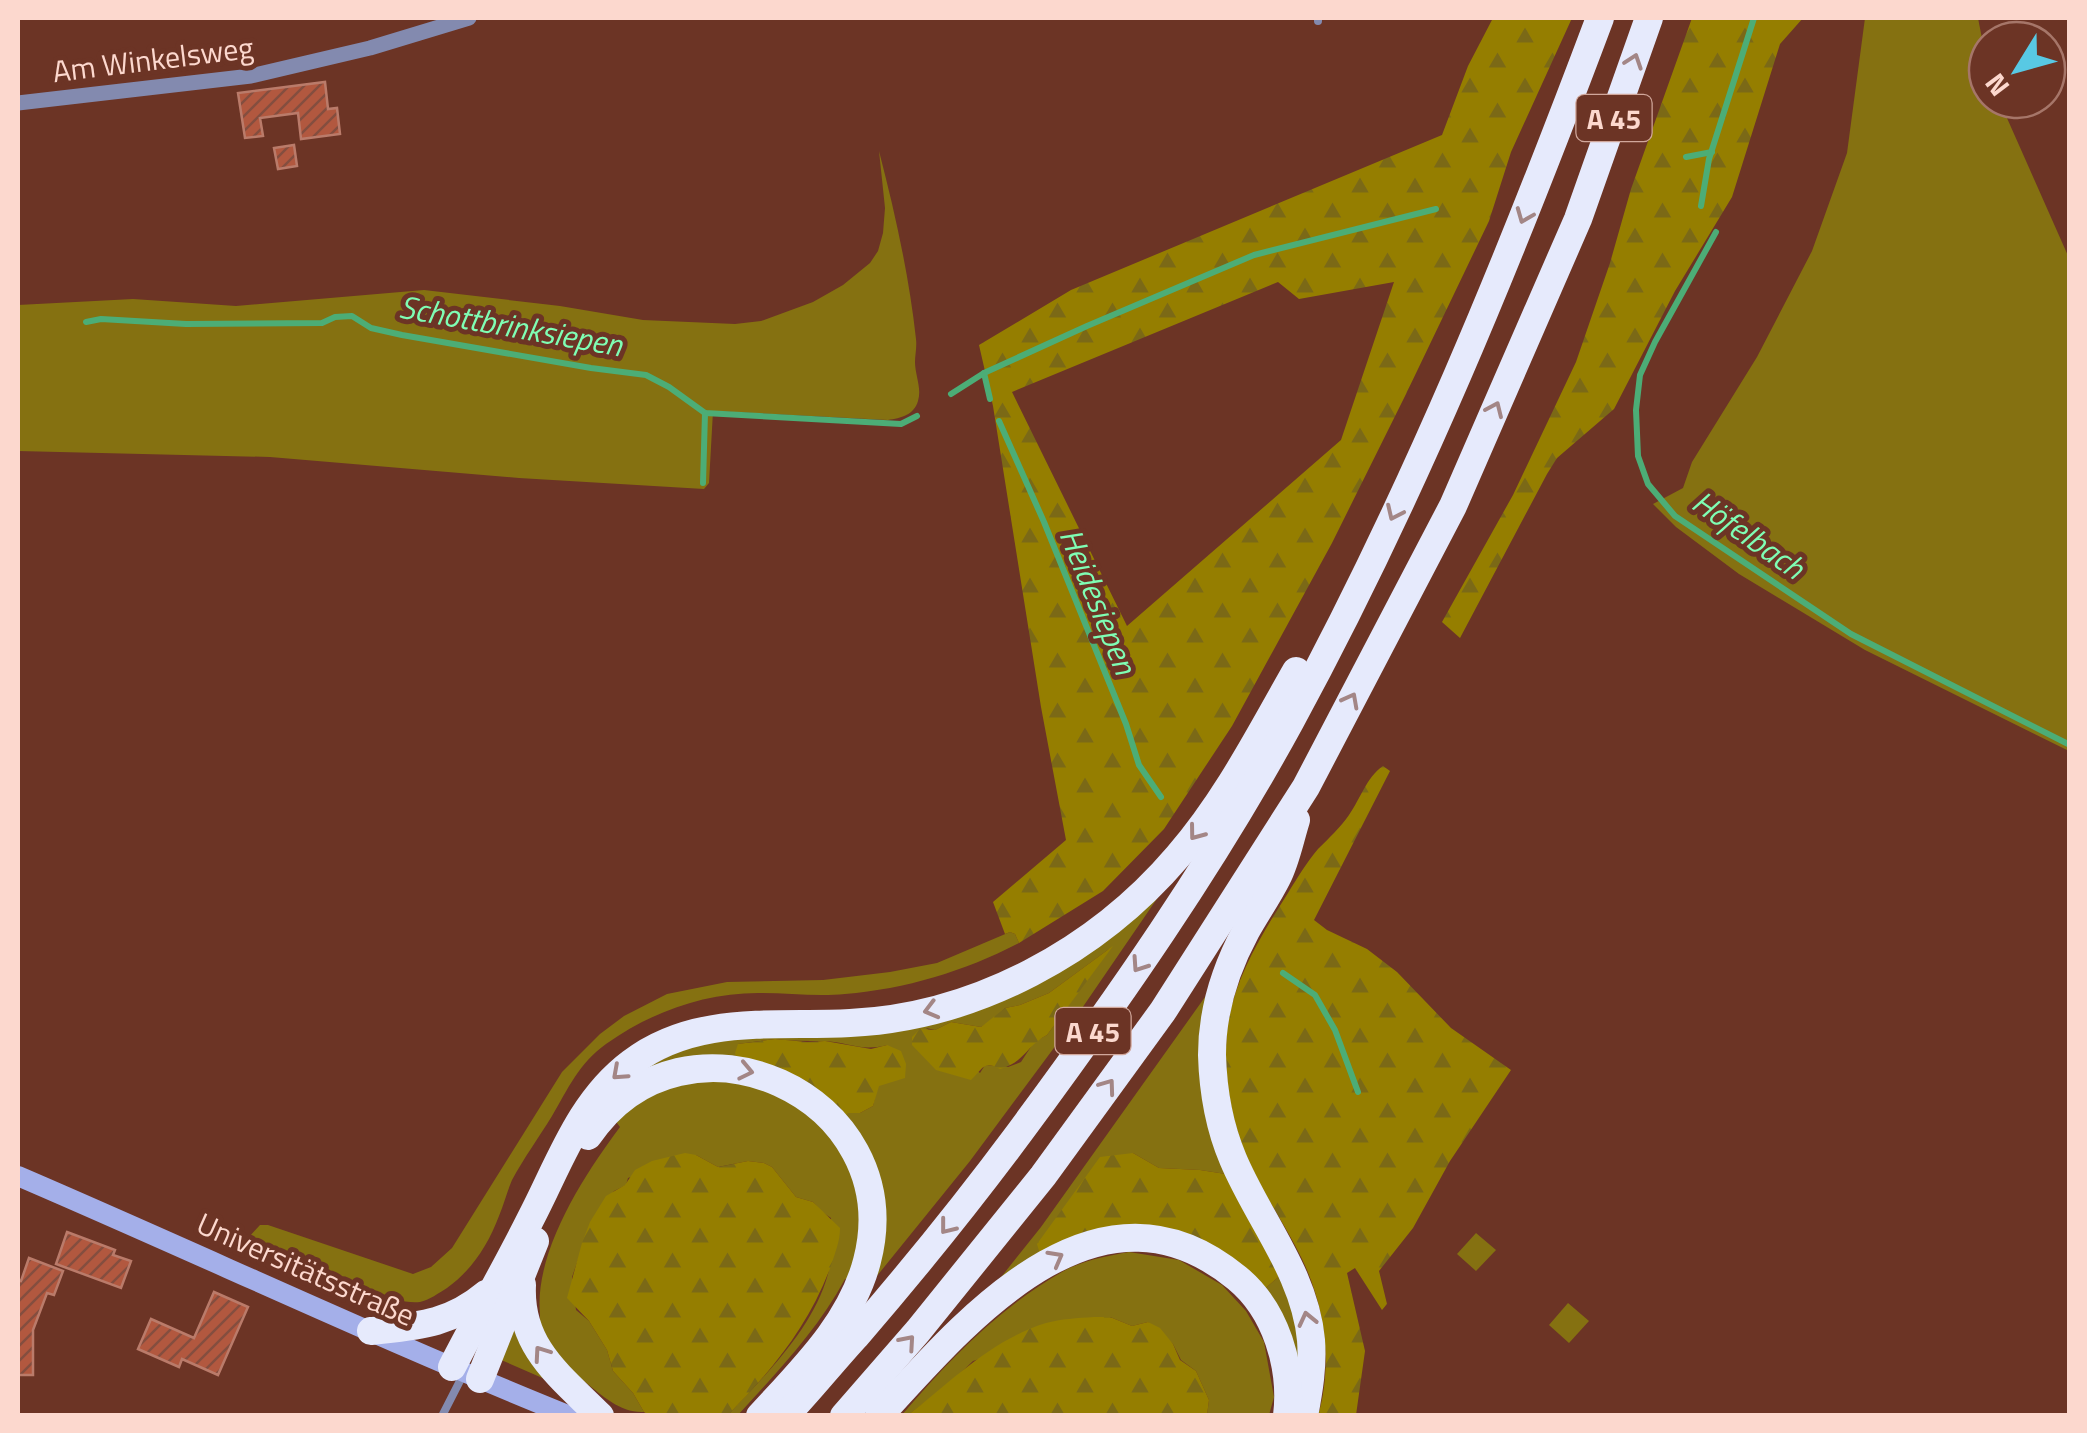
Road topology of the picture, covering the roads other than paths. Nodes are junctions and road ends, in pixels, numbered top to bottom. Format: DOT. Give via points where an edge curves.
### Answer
graph roads {
  1 [pos="468,18"];
  2 [pos="1600,18"];
  3 [pos="1649,18"];
  4 [pos="18,103"];
  5 [pos="1347,610"];
  6 [pos="1306,787"];
  7 [pos="18,1176"];
  8 [pos="523,1273"];
  9 [pos="491,1290"];
  10 [pos="371,1330"];
  11 [pos="465,1373"];
  12 [pos="442,1416"];
  13 [pos="570,1416"];
  14 [pos="600,1416"];
  15 [pos="760,1416"];
  16 [pos="785,1416"];
  17 [pos="844,1416"];
  18 [pos="879,1416"];
  19 [pos="1286,1416"];
  20 [pos="1304,1416"];
  1 -- 4 [label="street, Am Winkelsweg" via="251,76"];
  2 -- 5 [label="highway, A 45, one-way" via="1466,360"];
  6 -- 3 [label="highway, A 45, one-way" via="1453,506 1578,218"];
  5 -- 9 [label="highway, one-way" via="1318,633 1201,827 1112,920 1028,975 926,1012 861,1022 729,1025 653,1048 618,1074 588,1110"];
  5 -- 16 [label="highway, A 45, one-way" via="1208,861 1095,1028 940,1236"];
  17 -- 6 [label="highway, A 45, one-way" via="1043,1176 1163,1011"];
  20 -- 6 [label="highway, one-way" via="1312,1362 1304,1304 1233,1159 1216,1101 1212,1052 1224,981 1279,876"];
  7 -- 10 [label="main road, Universitätsstraße"];
  8 -- 11 [label="highway"];
  14 -- 8 [label="highway, one-way" via="536,1348 523,1314"];
  8 -- 15 [label="highway, one-way" via="581,1146 632,1093 667,1076 712,1067 759,1074 798,1092 834,1124 860,1165 871,1237 860,1280 836,1328"];
  9 -- 10 [label="highway" via="448,1319"];
  9 -- 11 [label="highway"];
  10 -- 11 [label="main road, Universitätsstraße"];
  11 -- 12 [label="lane"];
  11 -- 13 [label="main road, Universitätsstraße"];
  18 -- 19 [label="highway, one-way" via="944,1346 1019,1282 1069,1250 1138,1237 1192,1249 1220,1264 1256,1298 1286,1364"];
}
